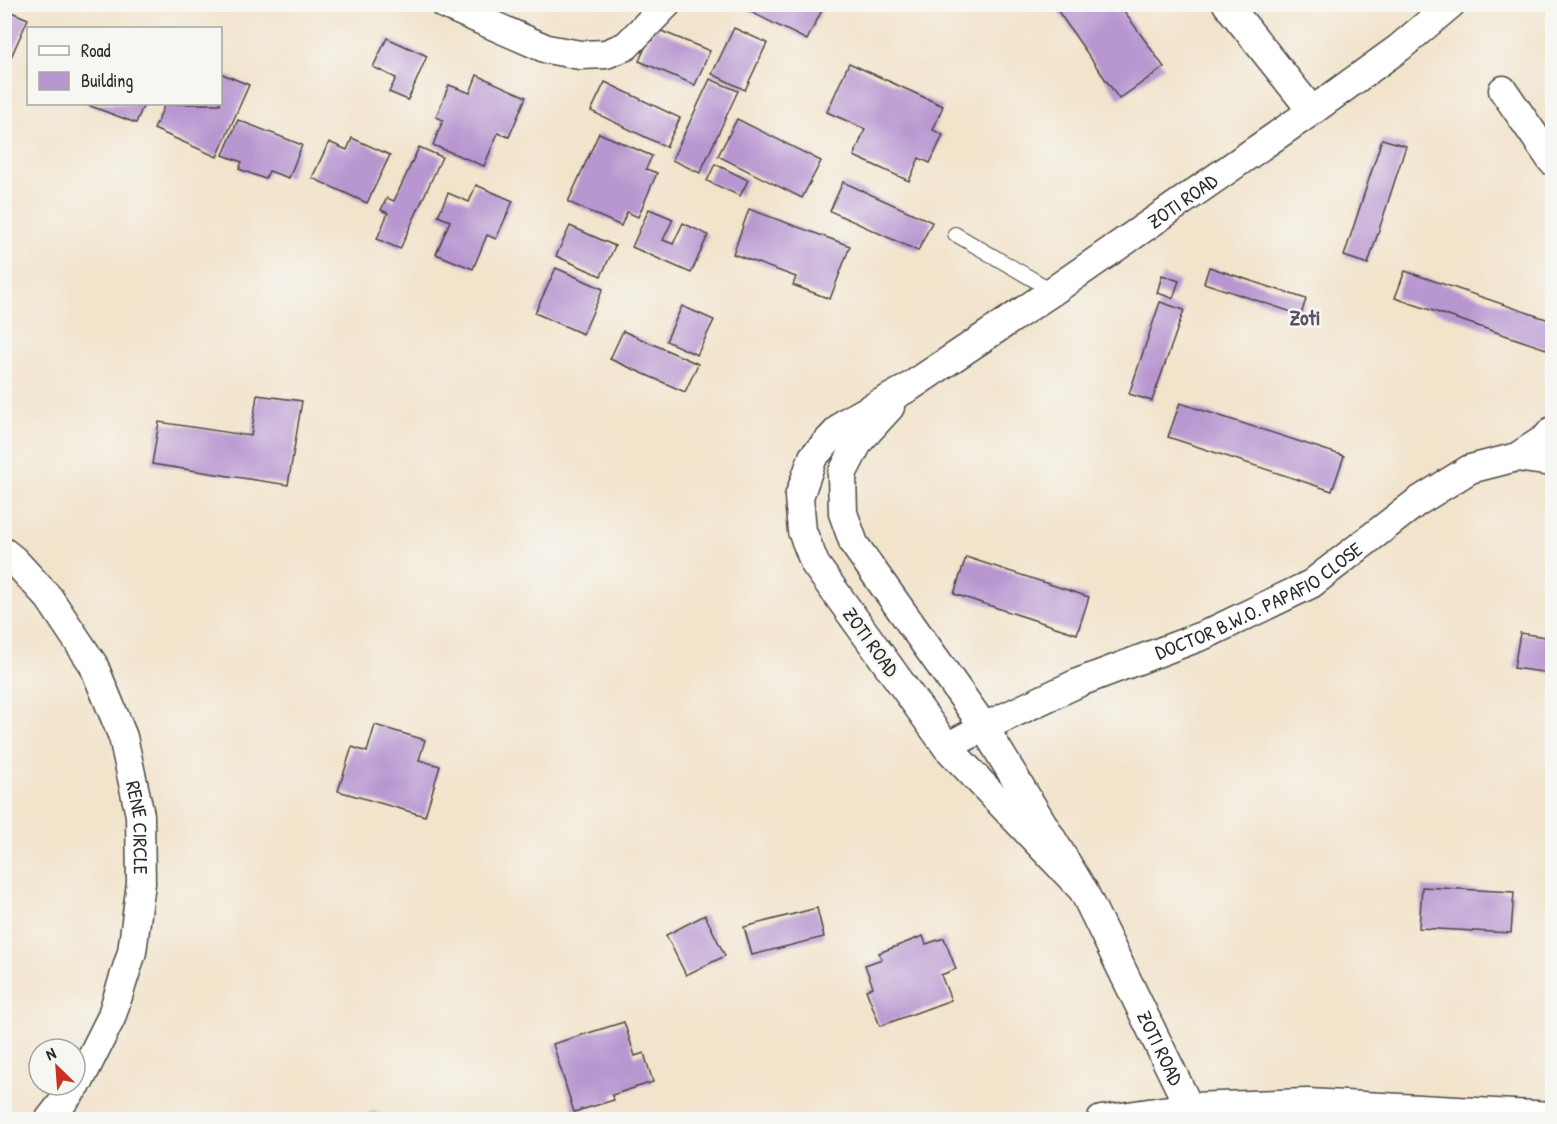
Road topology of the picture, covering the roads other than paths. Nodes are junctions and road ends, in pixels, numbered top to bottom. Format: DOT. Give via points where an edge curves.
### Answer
graph roads {
  1 [pos="444,4"];
  2 [pos="667,4"];
  3 [pos="1227,4"];
  4 [pos="1451,4"];
  5 [pos="1503,90"];
  6 [pos="1312,111"];
  7 [pos="1552,161"];
  8 [pos="955,234"];
  9 [pos="1053,291"];
  10 [pos="908,388"];
  11 [pos="1552,431"];
  12 [pos="1516,457"];
  13 [pos="1552,462"];
  14 [pos="4,552"];
  15 [pos="984,727"];
  16 [pos="947,747"];
  17 [pos="1083,890"];
  18 [pos="1189,1107"];
  19 [pos="1306,1111"];
  20 [pos="1552,1116"];
  21 [pos="49,1119"];
  22 [pos="1101,1119"];
  1 -- 2 [label="street" via="547,49 580,55 606,54 626,46"];
  3 -- 6 [label="street"];
  4 -- 6 [label="street, ZOTI ROAD" via="1399,48"];
  5 -- 7 [label="street"];
  6 -- 9 [label="street, ZOTI ROAD"];
  8 -- 9 [label="lane"];
  9 -- 10 [label="street, ZOTI ROAD"];
  10 -- 15 [label="street, ZOTI ROAD" via="859,441 842,474 843,513 854,544"];
  10 -- 16 [label="street, ZOTI ROAD" via="846,422 813,457 799,497 802,531 815,564"];
  11 -- 12 [label="street, DOCTOR B.W.O. PAPAFIO CLOSE"];
  12 -- 13 [label="street"];
  12 -- 15 [label="street, DOCTOR B.W.O. PAPAFIO CLOSE" via="1470,469 1418,502 1311,584 1207,634 1080,682"];
  14 -- 21 [label="street, RENE CIRCLE" via="48,598 93,664 123,737 140,815 141,884 132,952 111,1018 80,1080"];
  15 -- 16 [label="street, DOCTOR B.W.O. PAPAFIO CLOSE"];
  15 -- 17 [label="street, ZOTI ROAD"];
  16 -- 17 [label="street, ZOTI ROAD"];
  17 -- 18 [label="street, ZOTI ROAD"];
  18 -- 19 [label="street"];
  18 -- 22 [label="street"];
  19 -- 20 [label="street"];
}
